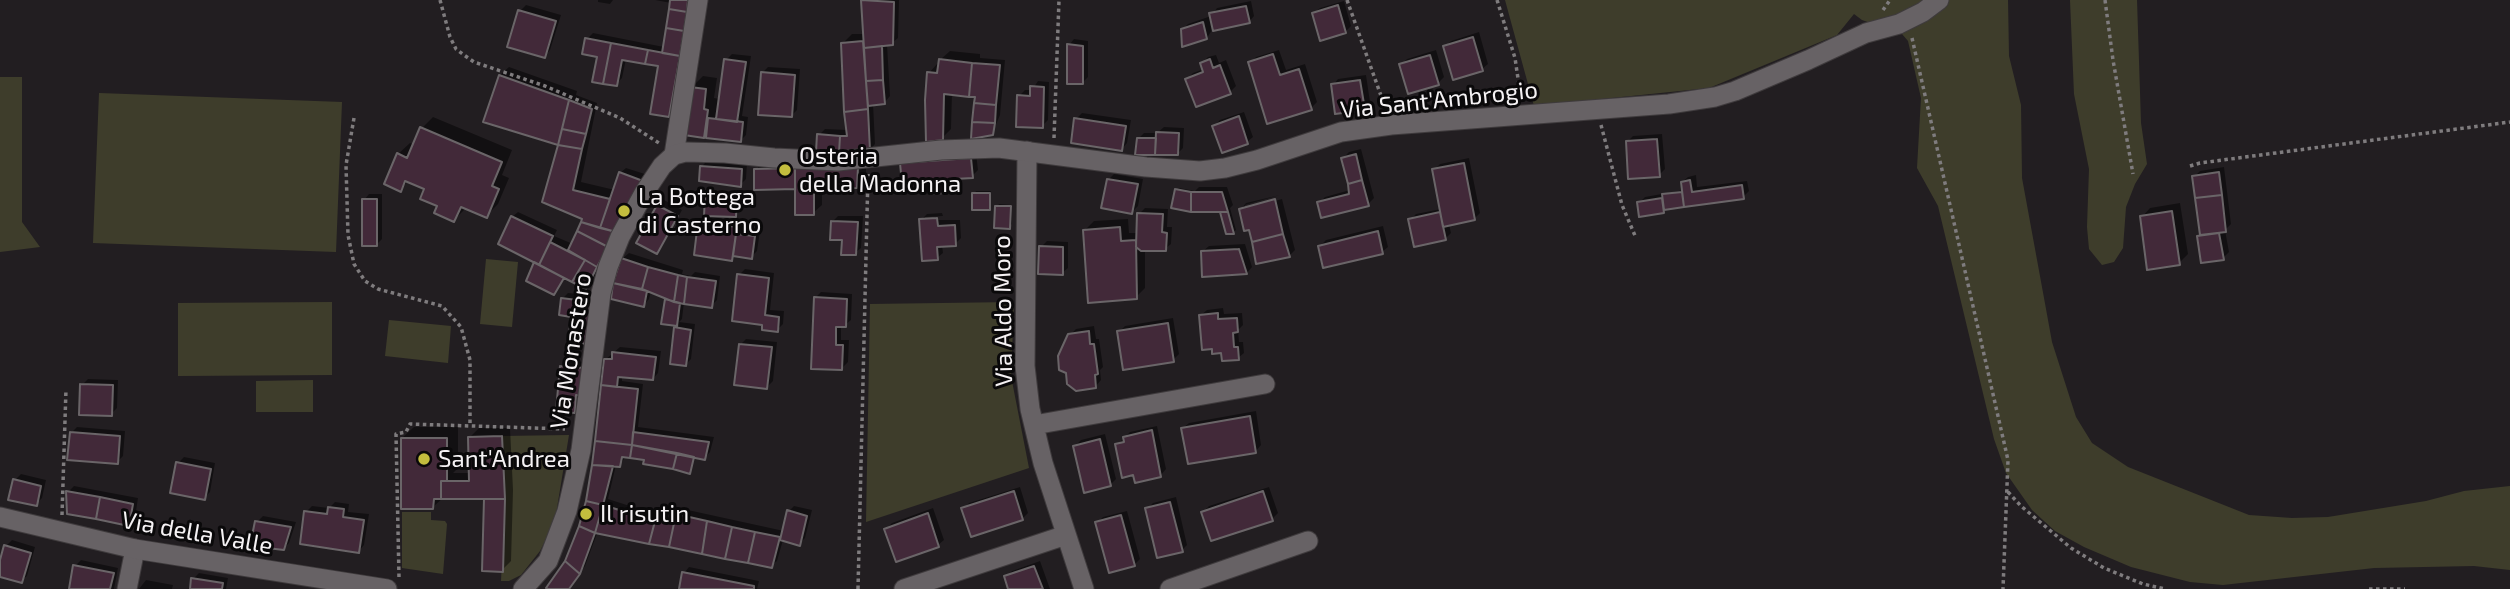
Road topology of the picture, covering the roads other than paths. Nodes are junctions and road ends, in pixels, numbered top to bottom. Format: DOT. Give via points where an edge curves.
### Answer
graph roads {
  1 [pos="698,0"];
  2 [pos="1939,0"];
  3 [pos="1027,151"];
  4 [pos="674,155"];
  5 [pos="1265,384"];
  6 [pos="1034,425"];
  7 [pos="0,517"];
  8 [pos="1066,534"];
  9 [pos="1308,541"];
  10 [pos="135,549"];
  11 [pos="393,582"];
  12 [pos="127,589"];
  13 [pos="523,589"];
  14 [pos="904,589"];
  15 [pos="1084,589"];
  16 [pos="1170,589"];
  1 -- 4 [label="street"];
  2 -- 3 [label="street, Via Sant'Ambrogio" via="1899,24 1866,33 1725,94 1669,104 1341,132 1225,169 1200,171"];
  3 -- 4 [label="street, Via Sant'Ambrogio" via="941,150 838,161"];
  3 -- 6 [label="street, Via Aldo Moro" via="1025,366"];
  4 -- 13 [label="street, Via Monastero" via="644,193 608,267 575,481 548,561"];
  5 -- 6 [label="street"];
  6 -- 8 [label="street, Via Aldo Moro"];
  7 -- 10 [label="street, Via della Valle"];
  8 -- 14 [label="street"];
  8 -- 15 [label="street, Via Aldo Moro"];
  9 -- 16 [label="street"];
  10 -- 11 [label="street, Via della Valle"];
  10 -- 12 [label="street"];
}
